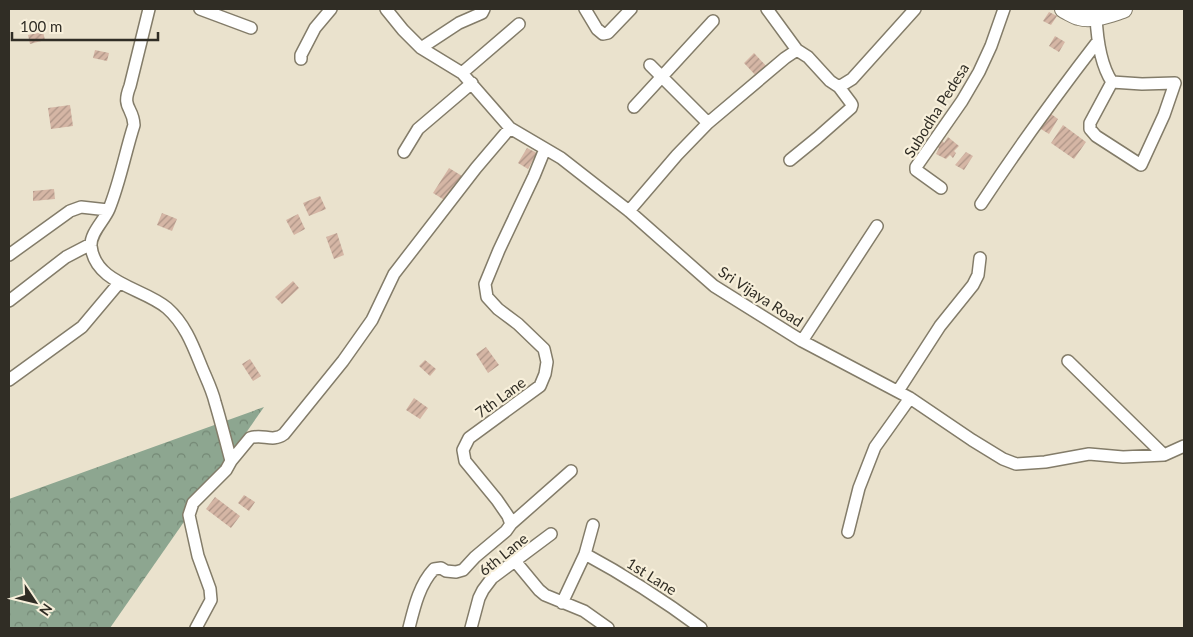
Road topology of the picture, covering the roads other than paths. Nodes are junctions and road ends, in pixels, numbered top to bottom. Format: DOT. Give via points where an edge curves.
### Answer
graph roads {
  1 [pos="149,9"];
  2 [pos="200,9"];
  3 [pos="330,9"];
  4 [pos="386,9"];
  5 [pos="484,9"];
  6 [pos="585,9"];
  7 [pos="631,9"];
  8 [pos="767,9"];
  9 [pos="915,9"];
  10 [pos="1004,9"];
  11 [pos="1064,9"];
  12 [pos="1111,12"];
  13 [pos="713,21"];
  14 [pos="519,24"];
  15 [pos="251,28"];
  16 [pos="1098,41"];
  17 [pos="421,48"];
  18 [pos="798,50"];
  19 [pos="301,59"];
  20 [pos="650,65"];
  21 [pos="462,73"];
  22 [pos="662,77"];
  23 [pos="1112,82"];
  24 [pos="472,83"];
  25 [pos="839,87"];
  26 [pos="634,107"];
  27 [pos="708,123"];
  28 [pos="510,128"];
  29 [pos="545,149"];
  30 [pos="404,152"];
  31 [pos="790,160"];
  32 [pos="941,188"];
  33 [pos="981,204"];
  34 [pos="108,210"];
  35 [pos="629,211"];
  36 [pos="877,226"];
  37 [pos="91,244"];
  38 [pos="9,255"];
  39 [pos="980,258"];
  40 [pos="119,283"];
  41 [pos="9,301"];
  42 [pos="802,341"];
  43 [pos="1068,361"];
  44 [pos="9,380"];
  45 [pos="898,392"];
  46 [pos="910,398"];
  47 [pos="1184,446"];
  48 [pos="1164,455"];
  49 [pos="231,461"];
  50 [pos="571,471"];
  51 [pos="511,524"];
  52 [pos="592,525"];
  53 [pos="848,532"];
  54 [pos="551,534"];
  55 [pos="584,554"];
  56 [pos="515,561"];
  57 [pos="562,603"];
  58 [pos="196,628"];
  59 [pos="409,628"];
  60 [pos="471,628"];
  61 [pos="608,628"];
  62 [pos="701,628"];
  1 -- 34 [label="street" via="126,96 134,125"];
  2 -- 15 [label="street"];
  3 -- 19 [label="street" via="315,28"];
  4 -- 17 [label="street, Sri Vijaya Road"];
  5 -- 17 [label="street"];
  6 -- 7 [label="street" via="603,34 608,33"];
  8 -- 18 [label="street"];
  9 -- 25 [label="street" via="852,79"];
  10 -- 32 [label="street, Subodha Pedesa" via="979,72 916,167"];
  11 -- 12 [label="main road" via="1085,17"];
  12 -- 16 [label="street"];
  13 -- 22 [label="street"];
  14 -- 21 [label="street"];
  16 -- 23 [label="street"];
  16 -- 33 [label="street"];
  17 -- 21 [label="street, Sri Vijaya Road"];
  18 -- 25 [label="street"];
  18 -- 27 [label="street"];
  20 -- 22 [label="street"];
  21 -- 24 [label="street, Sri Vijaya Road"];
  22 -- 26 [label="street"];
  22 -- 27 [label="street"];
  23 -- 23 [label="street" via="1175,83 1141,165 1090,129 1090,123"];
  24 -- 28 [label="street, Sri Vijaya Road"];
  24 -- 30 [label="street" via="418,129"];
  25 -- 31 [label="street" via="851,102 851,108"];
  27 -- 35 [label="street"];
  28 -- 29 [label="street, Sri Vijaya Road"];
  28 -- 49 [label="street" via="394,274 372,320 284,434 274,439 250,438"];
  29 -- 35 [label="street, Sri Vijaya Road"];
  29 -- 51 [label="street, 7th Lane" via="485,284 487,297 544,349 545,374 540,386 468,438 463,450 465,461 497,500"];
  34 -- 37 [label="street"];
  34 -- 38 [label="street" via="81,207 70,211"];
  35 -- 42 [label="street, Sri Vijaya Road" via="714,286"];
  36 -- 42 [label="street"];
  37 -- 40 [label="street" via="93,257 99,266"];
  37 -- 41 [label="street" via="66,257"];
  39 -- 45 [label="street" via="978,275 972,285 940,326"];
  40 -- 44 [label="street" via="82,327"];
  40 -- 49 [label="street" via="155,298 180,322 215,400"];
  42 -- 45 [label="street, Sri Vijaya Road"];
  43 -- 48 [label="street"];
  45 -- 46 [label="street, Sri Vijaya Road"];
  46 -- 48 [label="street, Sri Vijaya Road" via="972,440 1016,464 1089,454 1123,457"];
  46 -- 53 [label="street" via="875,447 859,488"];
  47 -- 48 [label="street, Sri Vijaya Road"];
  49 -- 58 [label="street" via="194,502 189,515 211,600"];
  50 -- 51 [label="street"];
  51 -- 59 [label="street" via="463,570 434,569 427,576"];
  52 -- 55 [label="street"];
  54 -- 56 [label="street, 6th Lane"];
  55 -- 57 [label="street"];
  55 -- 62 [label="street, 1st Lane" via="668,604"];
  56 -- 57 [label="street" via="539,590"];
  56 -- 60 [label="street, 6th Lane" via="492,578 483,590"];
  57 -- 61 [label="street" via="584,611"];
}
